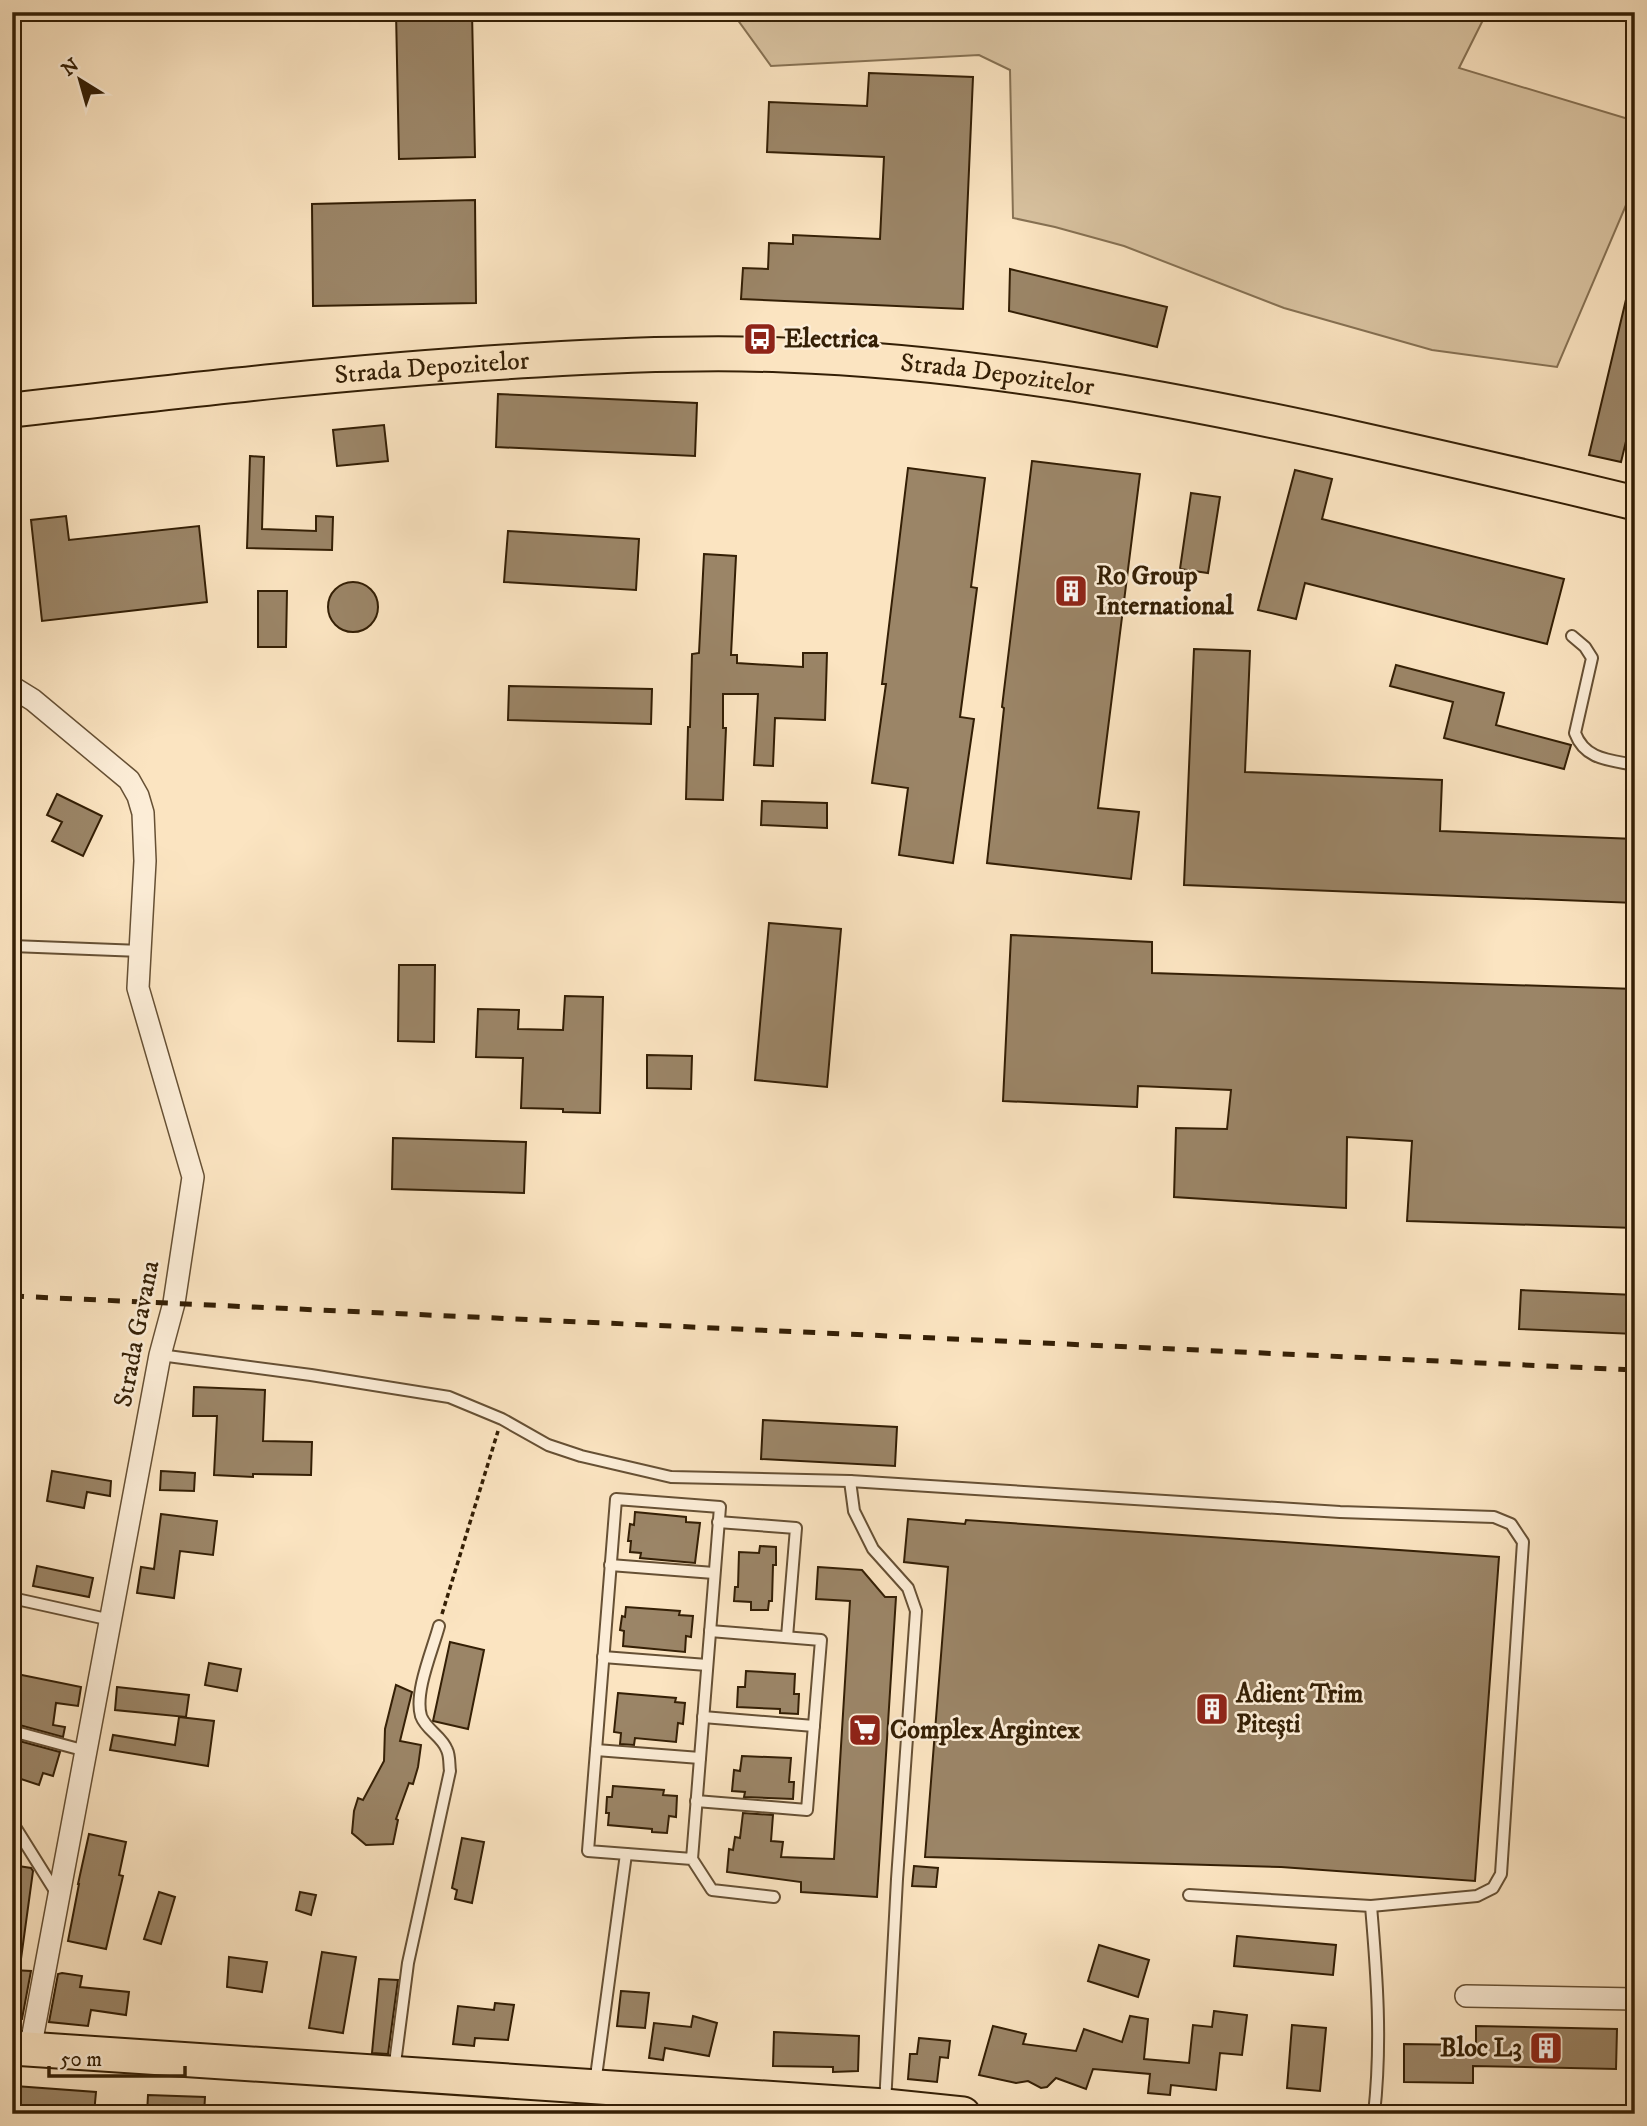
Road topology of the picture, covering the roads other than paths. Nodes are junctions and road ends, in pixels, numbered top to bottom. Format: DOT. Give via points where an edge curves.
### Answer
graph roads {
  1 [pos="12,410"];
  2 [pos="1635,503"];
  3 [pos="1572,636"];
  4 [pos="12,687"];
  5 [pos="1635,765"];
  6 [pos="12,946"];
  7 [pos="141,951"];
  8 [pos="160,1354"];
  9 [pos="850,1481"];
  10 [pos="718,1522"];
  11 [pos="610,1565"];
  12 [pos="714,1573"];
  13 [pos="12,1598"];
  14 [pos="111,1620"];
  15 [pos="439,1626"];
  16 [pos="710,1631"];
  17 [pos="787,1637"];
  18 [pos="603,1657"];
  19 [pos="707,1665"];
  20 [pos="703,1717"];
  21 [pos="814,1726"];
  22 [pos="12,1731"];
  23 [pos="596,1750"];
  24 [pos="86,1751"];
  25 [pos="700,1758"];
  26 [pos="696,1801"];
  27 [pos="12,1822"];
  28 [pos="626,1854"];
  29 [pos="692,1859"];
  30 [pos="1189,1895"];
  31 [pos="58,1897"];
  32 [pos="774,1897"];
  33 [pos="1371,1906"];
  34 [pos="1466,1996"];
  35 [pos="1635,1999"];
  36 [pos="21,2049"];
  37 [pos="394,2074"];
  38 [pos="595,2087"];
  39 [pos="885,2106"];
  40 [pos="925,2112"];
  41 [pos="963,2114"];
  42 [pos="1374,2114"];
  1 -- 2 [label="main road, Strada Depozitelor" via="322,375 470,364 616,356 790,355 911,364 1111,389 1228,410"];
  3 -- 5 [label="lane" via="1592,657 1575,733 1578,741 1595,757"];
  4 -- 7 [label="street, Strada Gavana" via="100,754 129,780 138,796 145,861"];
  6 -- 7 [label="lane"];
  7 -- 8 [label="street, Strada Gavana" via="138,988 193,1177 174,1303"];
  8 -- 9 [label="lane" via="449,1397 548,1445 671,1477"];
  8 -- 14 [label="street, Strada Gavana"];
  9 -- 33 [label="lane" via="1340,1512 1494,1517 1511,1524 1522,1542 1502,1874 1493,1888 1477,1896"];
  9 -- 39 [label="lane" via="854,1511 873,1549 908,1588 916,1611"];
  10 -- 11 [label="lane" via="720,1507 616,1499"];
  10 -- 12 [label="lane"];
  10 -- 17 [label="lane" via="796,1528"];
  11 -- 12 [label="lane"];
  11 -- 18 [label="lane"];
  12 -- 16 [label="lane"];
  13 -- 14 [label="lane"];
  14 -- 24 [label="street, Strada Gavana"];
  15 -- 37 [label="lane" via="420,1693 421,1714 448,1751 450,1772 408,1963"];
  16 -- 17 [label="lane"];
  16 -- 19 [label="lane"];
  17 -- 21 [label="lane" via="821,1640"];
  18 -- 19 [label="lane"];
  18 -- 23 [label="lane"];
  19 -- 20 [label="lane"];
  20 -- 21 [label="lane"];
  20 -- 25 [label="lane"];
  21 -- 26 [label="lane" via="807,1810"];
  22 -- 24 [label="lane"];
  23 -- 25 [label="lane"];
  23 -- 28 [label="lane" via="587,1851"];
  24 -- 31 [label="street, Strada Gavana"];
  25 -- 26 [label="lane"];
  26 -- 29 [label="lane"];
  27 -- 31 [label="lane"];
  28 -- 29 [label="lane"];
  28 -- 38 [label="lane"];
  29 -- 32 [label="lane" via="712,1890"];
  30 -- 33 [label="lane"];
  31 -- 36 [label="street, Strada Gavana"];
  33 -- 42 [label="lane" via="1379,1996"];
  34 -- 35 [label="street"];
  36 -- 37 [label="main road"];
  37 -- 38 [label="main road"];
  38 -- 39 [label="main road"];
  39 -- 40 [label="main road"];
  40 -- 41 [label="main road"];
}
